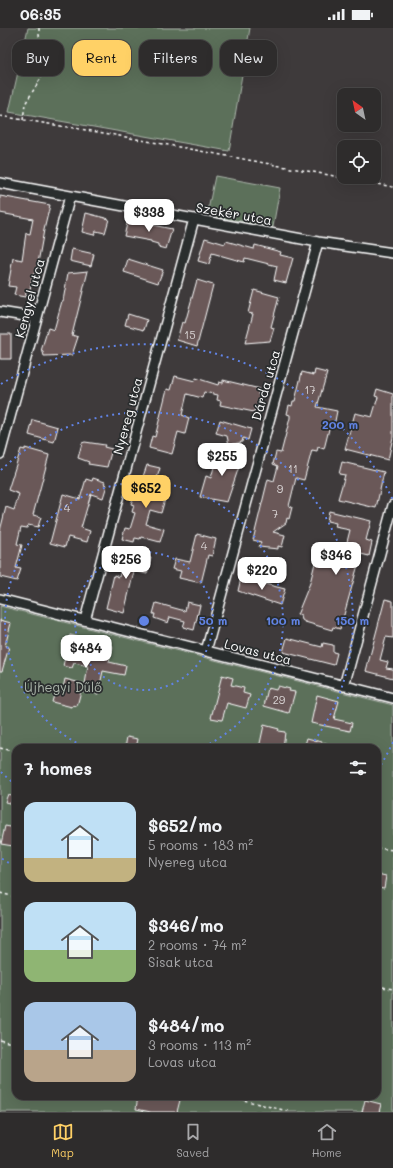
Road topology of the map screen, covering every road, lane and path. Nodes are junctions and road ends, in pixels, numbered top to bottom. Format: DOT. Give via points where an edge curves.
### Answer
graph roads {
  1 [pos="39,28"];
  2 [pos="0,116"];
  3 [pos="23,120"];
  4 [pos="0,183"];
  5 [pos="393,187"];
  6 [pos="70,196"];
  7 [pos="194,219"];
  8 [pos="318,242"];
  9 [pos="393,253"];
  10 [pos="0,312"];
  11 [pos="37,318"];
  12 [pos="0,454"];
  13 [pos="393,504"];
  14 [pos="0,599"];
  15 [pos="84,620"];
  16 [pos="206,651"];
  17 [pos="344,686"];
  18 [pos="393,698"];
  19 [pos="0,748"];
  20 [pos="12,751"];
  21 [pos="381,848"];
  22 [pos="393,850"];
  23 [pos="0,893"];
  24 [pos="12,896"];
  25 [pos="381,987"];
  26 [pos="393,989"];
  27 [pos="0,1040"];
  28 [pos="12,1043"];
  29 [pos="243,1100"];
  30 [pos="291,1112"];
  1 -- 3 [label="path" via="46,61 41,78 25,104"];
  2 -- 3 [label="path"];
  3 -- 5 [label="path"];
  4 -- 6 [label="street, Szekér utca"];
  6 -- 7 [label="street, Szekér utca"];
  6 -- 11 [label="street, Kengyel utca"];
  7 -- 8 [label="street, Szekér utca"];
  7 -- 15 [label="street, Nyereg utca"];
  8 -- 9 [label="street, Szekér utca"];
  8 -- 16 [label="street, Dárda utca"];
  10 -- 11 [label="street"];
  11 -- 12 [label="street, Kengyel utca"];
  13 -- 17 [label="street"];
  14 -- 15 [label="street, Lovas utca"];
  15 -- 16 [label="street, Lovas utca"];
  16 -- 17 [label="street, Lovas utca"];
  17 -- 18 [label="street, Lovas utca"];
  19 -- 20 [label="path"];
  21 -- 22 [label="path"];
  23 -- 24 [label="path"];
  25 -- 26 [label="path"];
  27 -- 28 [label="path"];
  29 -- 30 [label="path"];
}
